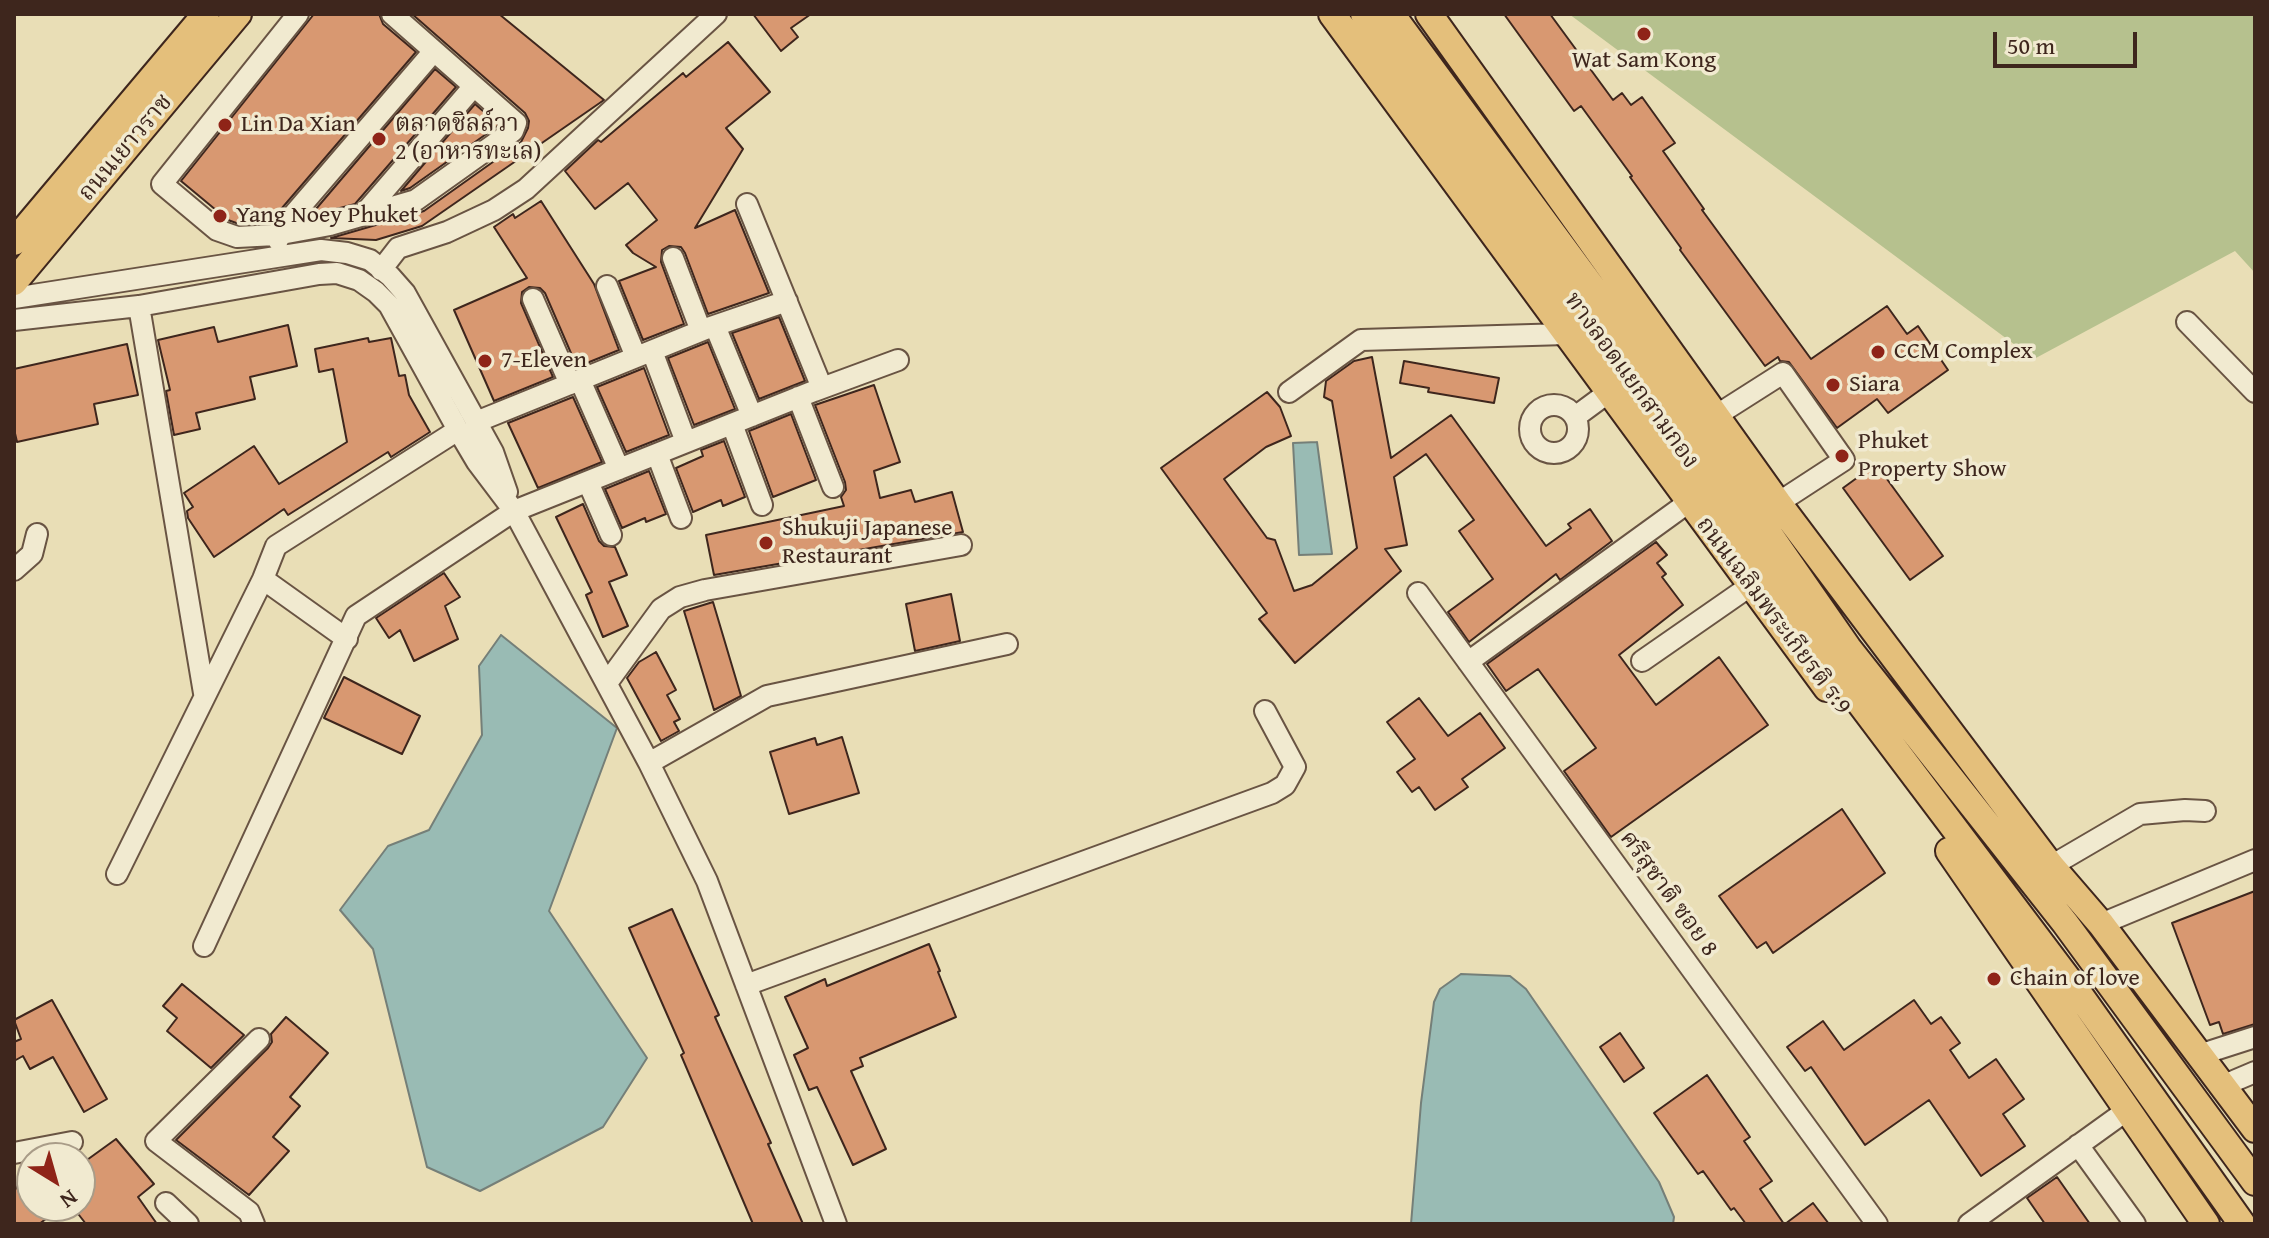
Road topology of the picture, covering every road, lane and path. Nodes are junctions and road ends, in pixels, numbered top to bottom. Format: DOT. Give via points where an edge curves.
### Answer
graph roads {
  1 [pos="206,14"];
  2 [pos="238,14"];
  3 [pos="298,14"];
  4 [pos="392,14"];
  5 [pos="716,14"];
  6 [pos="1332,14"];
  7 [pos="1364,14"];
  8 [pos="1391,14"];
  9 [pos="1429,14"];
  10 [pos="434,51"];
  11 [pos="474,86"];
  12 [pos="747,204"];
  13 [pos="363,215"];
  14 [pos="276,235"];
  15 [pos="237,237"];
  16 [pos="14,242"];
  17 [pos="281,256"];
  18 [pos="673,258"];
  19 [pos="245,262"];
  20 [pos="381,270"];
  21 [pos="14,282"];
  22 [pos="607,286"];
  23 [pos="14,298"];
  24 [pos="533,299"];
  25 [pos="787,301"];
  26 [pos="139,306"];
  27 [pos="14,320"];
  28 [pos="2187,322"];
  29 [pos="708,329"];
  30 [pos="1566,334"];
  31 [pos="644,354"];
  32 [pos="898,360"];
  33 [pos="575,382"];
  34 [pos="822,388"];
  35 [pos="1289,392"];
  36 [pos="1609,392"];
  37 [pos="2255,392"];
  38 [pos="798,397"];
  39 [pos="1717,415"];
  40 [pos="752,416"];
  41 [pos="1575,417"];
  42 [pos="732,424"];
  43 [pos="467,426"];
  44 [pos="686,442"];
  45 [pos="657,454"];
  46 [pos="619,469"];
  47 [pos="588,482"];
  48 [pos="833,487"];
  49 [pos="1689,502"];
  50 [pos="1778,503"];
  51 [pos="762,505"];
  52 [pos="514,511"];
  53 [pos="681,518"];
  54 [pos="37,534"];
  55 [pos="611,535"];
  56 [pos="961,545"];
  57 [pos="14,570"];
  58 [pos="263,579"];
  59 [pos="1750,586"];
  60 [pos="1418,593"];
  61 [pos="347,639"];
  62 [pos="1880,639"];
  63 [pos="1007,644"];
  64 [pos="1642,661"];
  65 [pos="1468,662"];
  66 [pos="1822,682"];
  67 [pos="607,683"];
  68 [pos="204,693"];
  69 [pos="1265,711"];
  70 [pos="649,763"];
  71 [pos="1976,809"];
  72 [pos="2205,811"];
  73 [pos="1952,828"];
  74 [pos="2255,860"];
  75 [pos="2051,866"];
  76 [pos="117,874"];
  77 [pos="2101,924"];
  78 [pos="204,946"];
  79 [pos="746,985"];
  80 [pos="2255,1037"];
  81 [pos="259,1039"];
  82 [pos="2199,1055"];
  83 [pos="2255,1072"];
  84 [pos="2222,1086"];
  85 [pos="2126,1111"];
  86 [pos="2255,1129"];
  87 [pos="2078,1145"];
  88 [pos="2255,1182"];
  89 [pos="166,1203"];
  90 [pos="188,1224"];
  91 [pos="254,1224"];
  92 [pos="836,1224"];
  93 [pos="1877,1224"];
  94 [pos="1969,1224"];
  95 [pos="2135,1224"];
  96 [pos="2206,1224"];
  97 [pos="2242,1224"];
  1 -- 16 [label="main road, ถนนเยาวราช"];
  2 -- 21 [label="main road, ถนนเยาวราช"];
  3 -- 15 [label="street" via="162,184 217,230"];
  4 -- 10 [label="street"];
  5 -- 20 [label="street" via="526,189 447,232 398,248"];
  6 -- 30 [label="main road, ถนนเฉลิมพระเกียรติ ร.9"];
  7 -- 73 [label="main road, ทางลอดแยกสามกอง"];
  8 -- 71 [label="main road, ทางลอดแยกสามกอง" via="1680,406 1848,648"];
  9 -- 39 [label="main road"];
  10 -- 11 [label="street"];
  10 -- 14 [label="street"];
  11 -- 13 [label="street"];
  11 -- 13 [label="street" via="516,123 513,131 416,200"];
  12 -- 25 [label="street"];
  13 -- 14 [label="street"];
  14 -- 15 [label="street"];
  14 -- 17 [label="street"];
  15 -- 19 [label="street"];
  17 -- 19 [label="street"];
  17 -- 20 [label="street" via="321,250 347,253 370,260"];
  18 -- 29 [label="street"];
  19 -- 23 [label="street"];
  20 -- 43 [label="street" via="405,293"];
  22 -- 31 [label="street"];
  24 -- 33 [label="street"];
  25 -- 29 [label="street"];
  25 -- 34 [label="street"];
  26 -- 27 [label="street"];
  26 -- 43 [label="street" via="319,274 359,280 389,305"];
  26 -- 68 [label="street"];
  28 -- 37 [label="street"];
  29 -- 31 [label="street"];
  29 -- 40 [label="street"];
  30 -- 35 [label="street" via="1361,340"];
  30 -- 36 [label="main road, ถนนเฉลิมพระเกียรติ ร.9"];
  31 -- 33 [label="street"];
  31 -- 44 [label="street"];
  32 -- 34 [label="street"];
  33 -- 43 [label="street"];
  33 -- 46 [label="street"];
  34 -- 38 [label="street"];
  36 -- 41 [label="street"];
  36 -- 49 [label="main road, ถนนเฉลิมพระเกียรติ ร.9"];
  38 -- 40 [label="street"];
  38 -- 48 [label="street"];
  39 -- 50 [label="main road"];
  39 -- 50 [label="street" via="1783,373 1844,460"];
  40 -- 42 [label="street"];
  42 -- 44 [label="street"];
  42 -- 51 [label="street"];
  43 -- 52 [label="street" via="477,462"];
  43 -- 58 [label="street" via="276,546"];
  44 -- 45 [label="street"];
  45 -- 46 [label="street"];
  45 -- 53 [label="street"];
  46 -- 47 [label="street"];
  47 -- 52 [label="street"];
  47 -- 55 [label="street"];
  49 -- 59 [label="main road, ถนนเฉลิมพระเกียรติ ร.9"];
  49 -- 65 [label="street"];
  50 -- 62 [label="main road"];
  52 -- 61 [label="street" via="356,616"];
  52 -- 67 [label="street"];
  54 -- 57 [label="street" via="32,554"];
  56 -- 67 [label="street" via="680,597 661,609"];
  58 -- 61 [label="street"];
  58 -- 68 [label="street"];
  59 -- 64 [label="street"];
  59 -- 66 [label="main road, ถนนเฉลิมพระเกียรติ ร.9"];
  60 -- 65 [label="street, ศรีสุชาติ ซอย 8"];
  61 -- 78 [label="street"];
  62 -- 71 [label="main road"];
  62 -- 75 [label="main road"];
  63 -- 70 [label="street" via="767,696"];
  65 -- 93 [label="street, ศรีสุชาติ ซอย 8"];
  66 -- 73 [label="main road"];
  66 -- 85 [label="main road, ถนนเฉลิมพระเกียรติ ร.9" via="1976,887"];
  67 -- 70 [label="street"];
  68 -- 76 [label="street"];
  69 -- 79 [label="street" via="1295,767 1285,785 1272,793"];
  70 -- 79 [label="street" via="707,881"];
  71 -- 88 [label="main road"];
  72 -- 75 [label="street" via="2140,814"];
  73 -- 97 [label="main road" via="2074,987"];
  74 -- 77 [label="street"];
  75 -- 77 [label="main road"];
  77 -- 82 [label="main road"];
  79 -- 92 [label="street"];
  80 -- 82 [label="street"];
  81 -- 91 [label="street" via="156,1141 249,1212"];
  82 -- 84 [label="main road"];
  83 -- 84 [label="street"];
  84 -- 86 [label="main road"];
  85 -- 87 [label="street"];
  85 -- 96 [label="main road, ถนนเฉลิมพระเกียรติ ร.9"];
  87 -- 94 [label="street"];
  87 -- 95 [label="street"];
  89 -- 90 [label="street"];
}
